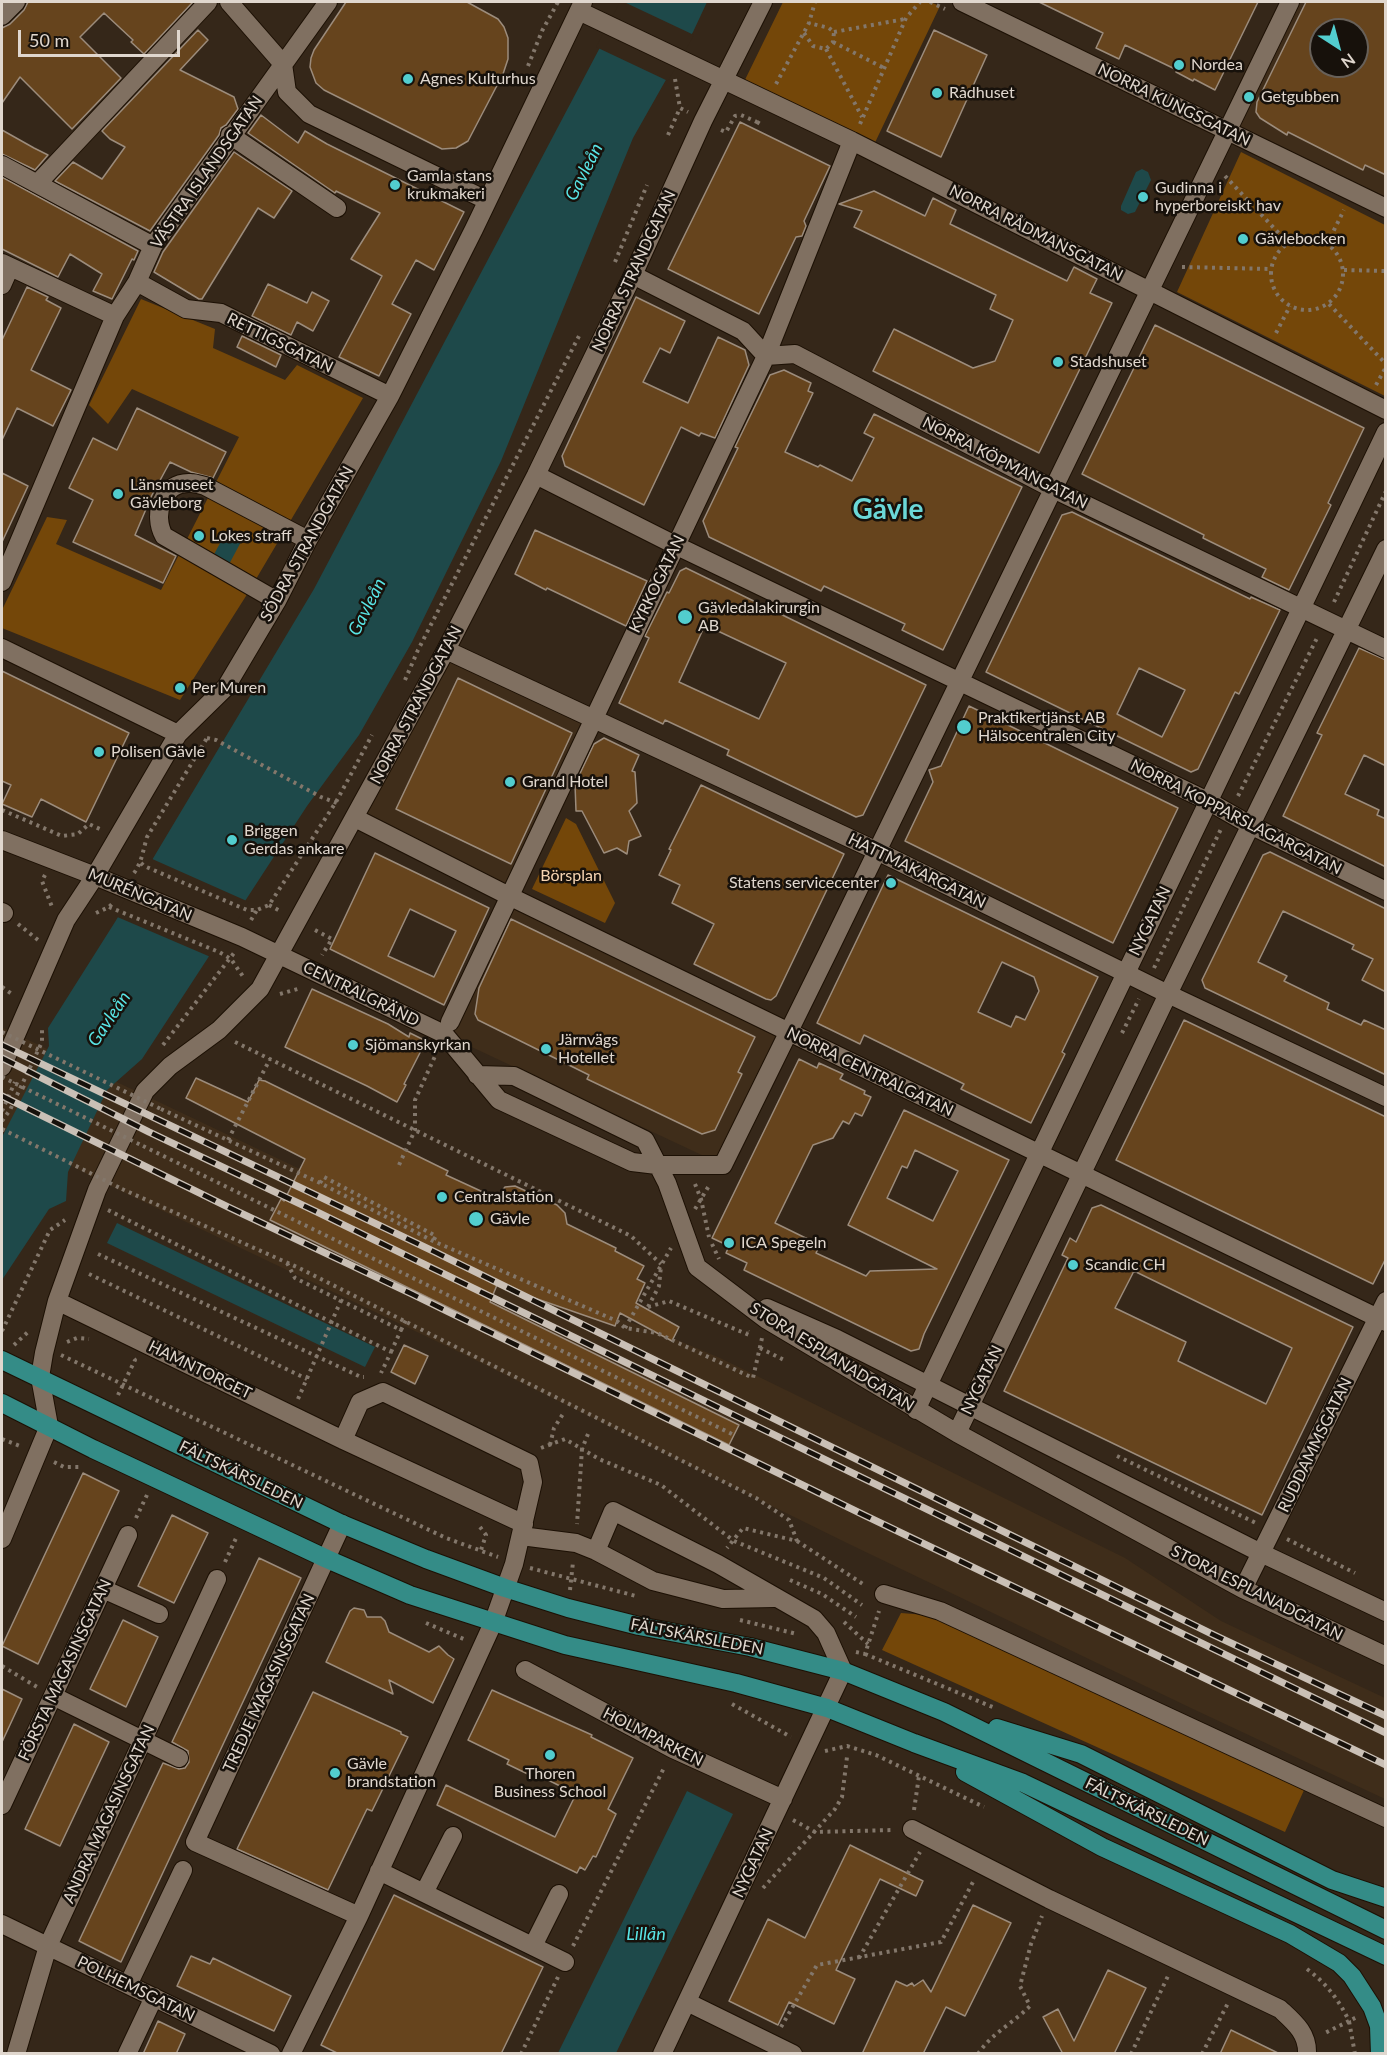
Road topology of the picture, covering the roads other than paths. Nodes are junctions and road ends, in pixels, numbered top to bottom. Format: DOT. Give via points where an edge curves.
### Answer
graph roads {
  1 [pos="208,2"];
  2 [pos="229,2"];
  3 [pos="327,2"];
  4 [pos="763,2"];
  5 [pos="962,2"];
  6 [pos="1290,2"];
  7 [pos="581,6"];
  8 [pos="283,64"];
  9 [pos="724,81"];
  10 [pos="1227,131"];
  11 [pos="230,135"];
  12 [pos="852,141"];
  13 [pos="2,165"];
  14 [pos="37,184"];
  15 [pos="486,200"];
  16 [pos="337,208"];
  17 [pos="1386,208"];
  18 [pos="153,246"];
  19 [pos="6,265"];
  20 [pos="633,275"];
  21 [pos="136,282"];
  22 [pos="2,285"];
  23 [pos="1149,290"];
  24 [pos="115,316"];
  25 [pos="766,356"];
  26 [pos="390,396"];
  27 [pos="1386,410"];
  28 [pos="1386,432"];
  29 [pos="536,475"];
  30 [pos="1053,489"];
  31 [pos="308,540"];
  32 [pos="675,545"];
  33 [pos="1386,549"];
  34 [pos="2,582"];
  35 [pos="277,601"];
  36 [pos="1301,608"];
  37 [pos="1346,630"];
  38 [pos="2,648"];
  39 [pos="1386,649"];
  40 [pos="447,650"];
  41 [pos="959,682"];
  42 [pos="593,718"];
  43 [pos="178,734"];
  44 [pos="1208,801"];
  45 [pos="356,818"];
  46 [pos="1250,825"];
  47 [pos="2,840"];
  48 [pos="877,851"];
  49 [pos="95,876"];
  50 [pos="1386,891"];
  51 [pos="511,897"];
  52 [pos="278,954"];
  53 [pos="1125,973"];
  54 [pos="1168,994"];
  55 [pos="447,1028"];
  56 [pos="787,1032"];
  57 [pos="2,1067"];
  58 [pos="477,1075"];
  59 [pos="1386,1097"];
  60 [pos="1039,1154"];
  61 [pos="657,1165"];
  62 [pos="1081,1174"];
  63 [pos="732,1293"];
  64 [pos="57,1301"];
  65 [pos="1386,1301"];
  66 [pos="1381,1320"];
  67 [pos="2,1360"];
  68 [pos="40,1377"];
  69 [pos="928,1384"];
  70 [pos="2,1403"];
  71 [pos="970,1405"];
  72 [pos="916,1410"];
  73 [pos="49,1426"];
  74 [pos="957,1433"];
  75 [pos="344,1440"];
  76 [pos="342,1524"];
  77 [pos="522,1530"];
  78 [pos="128,1535"];
  79 [pos="2,1539"];
  80 [pos="596,1551"];
  81 [pos="1261,1553"];
  82 [pos="327,1558"];
  83 [pos="217,1579"];
  84 [pos="506,1588"];
  85 [pos="103,1589"];
  86 [pos="1244,1589"];
  87 [pos="884,1594"];
  88 [pos="776,1598"];
  89 [pos="1386,1612"];
  90 [pos="159,1614"];
  91 [pos="493,1623"];
  92 [pos="1386,1656"];
  93 [pos="525,1670"];
  94 [pos="843,1671"];
  95 [pos="53,1696"];
  96 [pos="826,1708"];
  97 [pos="944,1712"];
  98 [pos="143,1741"];
  99 [pos="914,1743"];
  100 [pos="178,1758"];
  101 [pos="783,1799"];
  102 [pos="2,1805"];
  103 [pos="1386,1818"];
  104 [pos="912,1829"];
  105 [pos="453,1836"];
  106 [pos="183,1870"];
  107 [pos="379,1871"];
  108 [pos="424,1893"];
  109 [pos="559,1894"];
  110 [pos="1386,1898"];
  111 [pos="359,1916"];
  112 [pos="2,1924"];
  113 [pos="1381,1928"];
  114 [pos="48,1946"];
  115 [pos="533,1946"];
  116 [pos="1386,1956"];
  117 [pos="566,1962"];
  118 [pos="128,1985"];
  119 [pos="154,1997"];
  120 [pos="687,2002"];
  121 [pos="16,2054"];
  122 [pos="127,2054"];
  123 [pos="271,2054"];
  124 [pos="291,2054"];
  125 [pos="662,2054"];
  126 [pos="793,2054"];
  127 [pos="1307,2054"];
  128 [pos="1380,2054"];
  1 -- 14 [label="street"];
  2 -- 8 [label="street"];
  3 -- 8 [label="street, VÄSTRA ISLANDSGATAN"];
  4 -- 9 [label="street, NORRA STRANDGATAN"];
  5 -- 10 [label="street, NORRA KUNGSGATAN"];
  6 -- 10 [label="street"];
  7 -- 9 [label="street, NORRA RÅDMANSGATAN" via="601,21"];
  7 -- 15 [label="street, SÖDRA STRANDGATAN"];
  8 -- 11 [label="street, VÄSTRA ISLANDSGATAN"];
  8 -- 15 [label="street" via="287,92 309,114"];
  9 -- 12 [label="street, NORRA RÅDMANSGATAN"];
  9 -- 20 [label="street, NORRA STRANDGATAN"];
  10 -- 17 [label="street, NORRA KUNGSGATAN"];
  10 -- 23 [label="street"];
  11 -- 16 [label="street"];
  11 -- 18 [label="street, VÄSTRA ISLANDSGATAN"];
  12 -- 23 [label="street, NORRA RÅDMANSGATAN"];
  12 -- 25 [label="street, KYRKOGATAN"];
  13 -- 14 [label="street"];
  14 -- 18 [label="street"];
  15 -- 26 [label="street, SÖDRA STRANDGATAN"];
  18 -- 21 [label="street, VÄSTRA ISLANDSGATAN"];
  19 -- 22 [label="street"];
  19 -- 24 [label="street"];
  20 -- 25 [label="street" via="743,332"];
  20 -- 29 [label="street, NORRA STRANDGATAN"];
  21 -- 24 [label="street, VÄSTRA ISLANDSGATAN"];
  21 -- 26 [label="street, RETTIGSGATAN" via="186,309 221,313"];
  23 -- 27 [label="street, NORRA RÅDMANSGATAN"];
  23 -- 30 [label="street"];
  24 -- 34 [label="street, VÄSTRA ISLANDSGATAN"];
  25 -- 30 [label="street, NORRA KÖPMANGATAN" via="795,354"];
  25 -- 32 [label="street, KYRKOGATAN"];
  26 -- 31 [label="street, SÖDRA STRANDGATAN"];
  28 -- 36 [label="street, NYGATAN"];
  29 -- 32 [label="street, NORRA KOPPARSLAGARGATAN"];
  29 -- 40 [label="street, NORRA STRANDGATAN"];
  30 -- 36 [label="street, NORRA KÖPMANGATAN"];
  30 -- 41 [label="street"];
  31 -- 35 [label="street, SÖDRA STRANDGATAN"];
  31 -- 35 [label="street" via="205,486 189,482 167,492 157,515 164,536"];
  32 -- 41 [label="street, NORRA KOPPARSLAGARGATAN"];
  32 -- 42 [label="street, KYRKOGATAN"];
  33 -- 37 [label="street, NYGATAN"];
  35 -- 43 [label="street, SÖDRA STRANDGATAN" via="226,687"];
  36 -- 37 [label="street, NORRA KÖPMANGATAN"];
  36 -- 44 [label="street, NYGATAN"];
  37 -- 39 [label="street, NORRA KÖPMANGATAN"];
  37 -- 46 [label="street, NYGATAN"];
  38 -- 43 [label="street"];
  40 -- 42 [label="street, HATTMAKARGATAN"];
  40 -- 45 [label="street, NORRA STRANDGATAN"];
  41 -- 44 [label="street, NORRA KOPPARSLAGARGATAN"];
  41 -- 48 [label="street"];
  42 -- 48 [label="street, HATTMAKARGATAN"];
  42 -- 51 [label="street, KYRKOGATAN"];
  43 -- 49 [label="street, SÖDRA STRANDGATAN"];
  44 -- 46 [label="street, NORRA KOPPARSLAGARGATAN"];
  44 -- 53 [label="street, NYGATAN"];
  45 -- 51 [label="street, NORRA CENTRALGATAN"];
  45 -- 52 [label="street, NORRA STRANDGATAN"];
  46 -- 50 [label="street, NORRA KOPPARSLAGARGATAN"];
  46 -- 54 [label="street, NYGATAN"];
  47 -- 49 [label="street, MURÉNGATAN"];
  48 -- 53 [label="street, HATTMAKARGATAN"];
  48 -- 56 [label="street"];
  49 -- 52 [label="street, MURÉNGATAN"];
  49 -- 57 [label="street, SÖDRA STRANDGATAN" via="66,920"];
  51 -- 55 [label="street, KYRKOGATAN"];
  51 -- 56 [label="street, NORRA CENTRALGATAN"];
  52 -- 55 [label="street, CENTRALGRÄND" via="422,1023"];
  52 -- 64 [label="street, NORRA STRANDGATAN" via="252,997 145,1092 97,1190"];
  53 -- 54 [label="street, HATTMAKARGATAN"];
  53 -- 60 [label="street, NYGATAN"];
  54 -- 59 [label="street, HATTMAKARGATAN"];
  54 -- 62 [label="street, NYGATAN"];
  55 -- 58 [label="street"];
  56 -- 60 [label="street, NORRA CENTRALGATAN"];
  56 -- 61 [label="street" via="723,1165"];
  58 -- 61 [label="street" via="499,1100 632,1162"];
  58 -- 61 [label="street" via="514,1076 645,1140"];
  60 -- 62 [label="street, NORRA CENTRALGATAN"];
  60 -- 69 [label="street, NYGATAN"];
  61 -- 63 [label="street" via="698,1267"];
  62 -- 66 [label="street, NORRA CENTRALGATAN"];
  62 -- 71 [label="street, NYGATAN"];
  63 -- 69 [label="street, STORA ESPLANADGATAN"];
  63 -- 72 [label="street, STORA ESPLANADGATAN" via="767,1320"];
  64 -- 68 [label="street, NORRA STRANDGATAN"];
  64 -- 75 [label="street, HAMNTORGET"];
  65 -- 66 [label="street, RUDDAMMSGATAN"];
  66 -- 81 [label="street, RUDDAMMSGATAN"];
  67 -- 68 [label="main road, FÄLTSKÄRSLEDEN"];
  68 -- 73 [label="street"];
  68 -- 76 [label="main road, FÄLTSKÄRSLEDEN"];
  69 -- 71 [label="street, STORA ESPLANADGATAN"];
  69 -- 72 [label="street, NYGATAN"];
  70 -- 73 [label="main road, FÄLTSKÄRSLEDEN"];
  71 -- 74 [label="street, NYGATAN"];
  71 -- 81 [label="street, STORA ESPLANADGATAN"];
  72 -- 74 [label="street, STORA ESPLANADGATAN"];
  73 -- 79 [label="street"];
  73 -- 82 [label="main road, FÄLTSKÄRSLEDEN"];
  74 -- 86 [label="street, STORA ESPLANADGATAN"];
  75 -- 77 [label="street, HAMNTORGET"];
  75 -- 77 [label="street" via="360,1402 382,1392 529,1463 533,1482"];
  76 -- 82 [label="street, TREDJE MAGASINSGATAN"];
  76 -- 84 [label="main road, FÄLTSKÄRSLEDEN"];
  77 -- 80 [label="street, HAMNTORGET"];
  77 -- 84 [label="street"];
  78 -- 85 [label="street, FÖRSTA MAGASINSGATAN"];
  80 -- 88 [label="street, HAMNTORGET" via="653,1581 723,1599"];
  80 -- 88 [label="street" via="613,1511"];
  81 -- 86 [label="street, RUDDAMMSGATAN"];
  81 -- 89 [label="street, STORA ESPLANADGATAN"];
  82 -- 91 [label="main road, FÄLTSKÄRSLEDEN" via="410,1595"];
  82 -- 111 [label="street, TREDJE MAGASINSGATAN" via="195,1842"];
  83 -- 98 [label="street, ANDRA MAGASINSGATAN"];
  84 -- 91 [label="street"];
  84 -- 94 [label="main road, FÄLTSKÄRSLEDEN" via="639,1626 750,1647"];
  85 -- 90 [label="street"];
  85 -- 95 [label="street, FÖRSTA MAGASINSGATAN"];
  86 -- 92 [label="street, STORA ESPLANADGATAN"];
  87 -- 103 [label="street" via="940,1611"];
  88 -- 94 [label="street" via="814,1619 826,1633"];
  91 -- 96 [label="main road, FÄLTSKÄRSLEDEN" via="565,1645 736,1683"];
  91 -- 107 [label="street"];
  93 -- 101 [label="street, HOLMPARKEN" via="673,1749"];
  94 -- 96 [label="street, NYGATAN"];
  94 -- 97 [label="main road, FÄLTSKÄRSLEDEN"];
  95 -- 98 [label="street"];
  95 -- 102 [label="street, FÖRSTA MAGASINSGATAN"];
  96 -- 99 [label="main road, FÄLTSKÄRSLEDEN"];
  96 -- 101 [label="street, NYGATAN" via="817,1753"];
  97 -- 110 [label="main road" via="1081,1754 1332,1880"];
  97 -- 113 [label="main road, FÄLTSKÄRSLEDEN"];
  98 -- 100 [label="street"];
  98 -- 114 [label="street, ANDRA MAGASINSGATAN"];
  99 -- 116 [label="main road, FÄLTSKÄRSLEDEN" via="1023,1783"];
  99 -- 128 [label="main road" via="1102,1847 1290,1934 1339,1963 1372,2007 1379,2026"];
  101 -- 120 [label="street, NYGATAN"];
  104 -- 127 [label="street" via="1048,1899 1280,2009 1299,2027 1307,2041"];
  105 -- 108 [label="street"];
  106 -- 118 [label="street"];
  107 -- 108 [label="street"];
  107 -- 111 [label="street"];
  108 -- 115 [label="street"];
  109 -- 115 [label="street"];
  111 -- 124 [label="street"];
  112 -- 114 [label="street, POLHEMSGATAN"];
  114 -- 118 [label="street, POLHEMSGATAN"];
  114 -- 121 [label="street, ANDRA MAGASINSGATAN"];
  115 -- 117 [label="street"];
  118 -- 119 [label="street, POLHEMSGATAN"];
  119 -- 122 [label="street"];
  119 -- 123 [label="street, POLHEMSGATAN"];
  120 -- 125 [label="street, NYGATAN"];
  120 -- 126 [label="street"];
}
